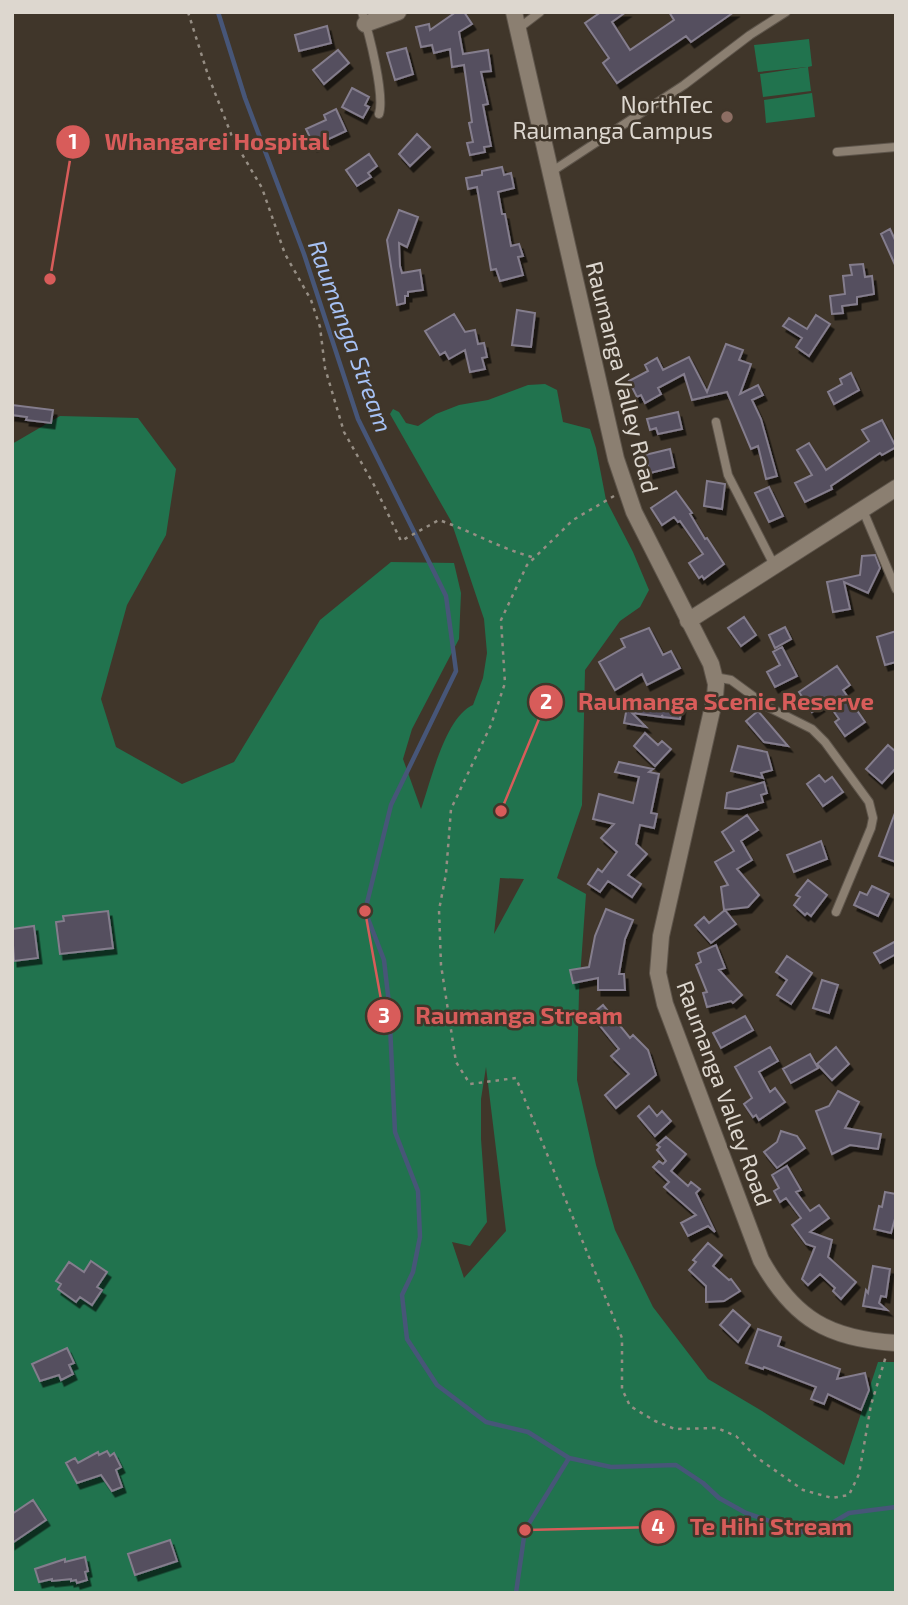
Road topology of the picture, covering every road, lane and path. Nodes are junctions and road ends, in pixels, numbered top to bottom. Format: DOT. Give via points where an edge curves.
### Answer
graph roads {
  1 [pos="188,12"];
  2 [pos="398,12"];
  3 [pos="540,12"];
  4 [pos="786,12"];
  5 [pos="364,18"];
  6 [pos="516,20"];
  7 [pos="379,114"];
  8 [pos="896,147"];
  9 [pos="837,152"];
  10 [pos="551,172"];
  11 [pos="716,422"];
  12 [pos="896,488"];
  13 [pos="625,490"];
  14 [pos="862,508"];
  15 [pos="533,558"];
  16 [pos="774,565"];
  17 [pos="896,589"];
  18 [pos="688,621"];
  19 [pos="715,677"];
  20 [pos="835,912"];
  21 [pos="892,1343"];
  1 -- 15 [label="path" via="233,139 262,188 285,254 311,300 344,432 401,541 439,520"];
  2 -- 5 [label="street"];
  3 -- 6 [label="lane"];
  4 -- 10 [label="lane"];
  5 -- 7 [label="lane" via="380,90"];
  6 -- 10 [label="street, Raumanga Valley Road"];
  8 -- 9 [label="lane"];
  10 -- 13 [label="street, Raumanga Valley Road"];
  11 -- 16 [label="lane" via="728,475"];
  12 -- 14 [label="street"];
  13 -- 15 [label="path" via="573,520"];
  13 -- 18 [label="street, Raumanga Valley Road"];
  14 -- 16 [label="street"];
  14 -- 17 [label="lane"];
  15 -- 21 [label="path" via="501,620 505,683 491,725 451,809 439,910 441,965 456,1062 470,1084 516,1078 622,1338 622,1389 630,1406 675,1429 717,1427 736,1436 756,1457 803,1490 832,1498 849,1495 859,1474 871,1405"];
  16 -- 18 [label="street"];
  18 -- 19 [label="street, Raumanga Valley Road"];
  19 -- 20 [label="lane" via="731,680 755,699 812,729 869,802 871,828"];
  19 -- 21 [label="street, Raumanga Valley Road" via="711,716 661,936 661,987 773,1281 797,1310 818,1324 864,1342"];
}
